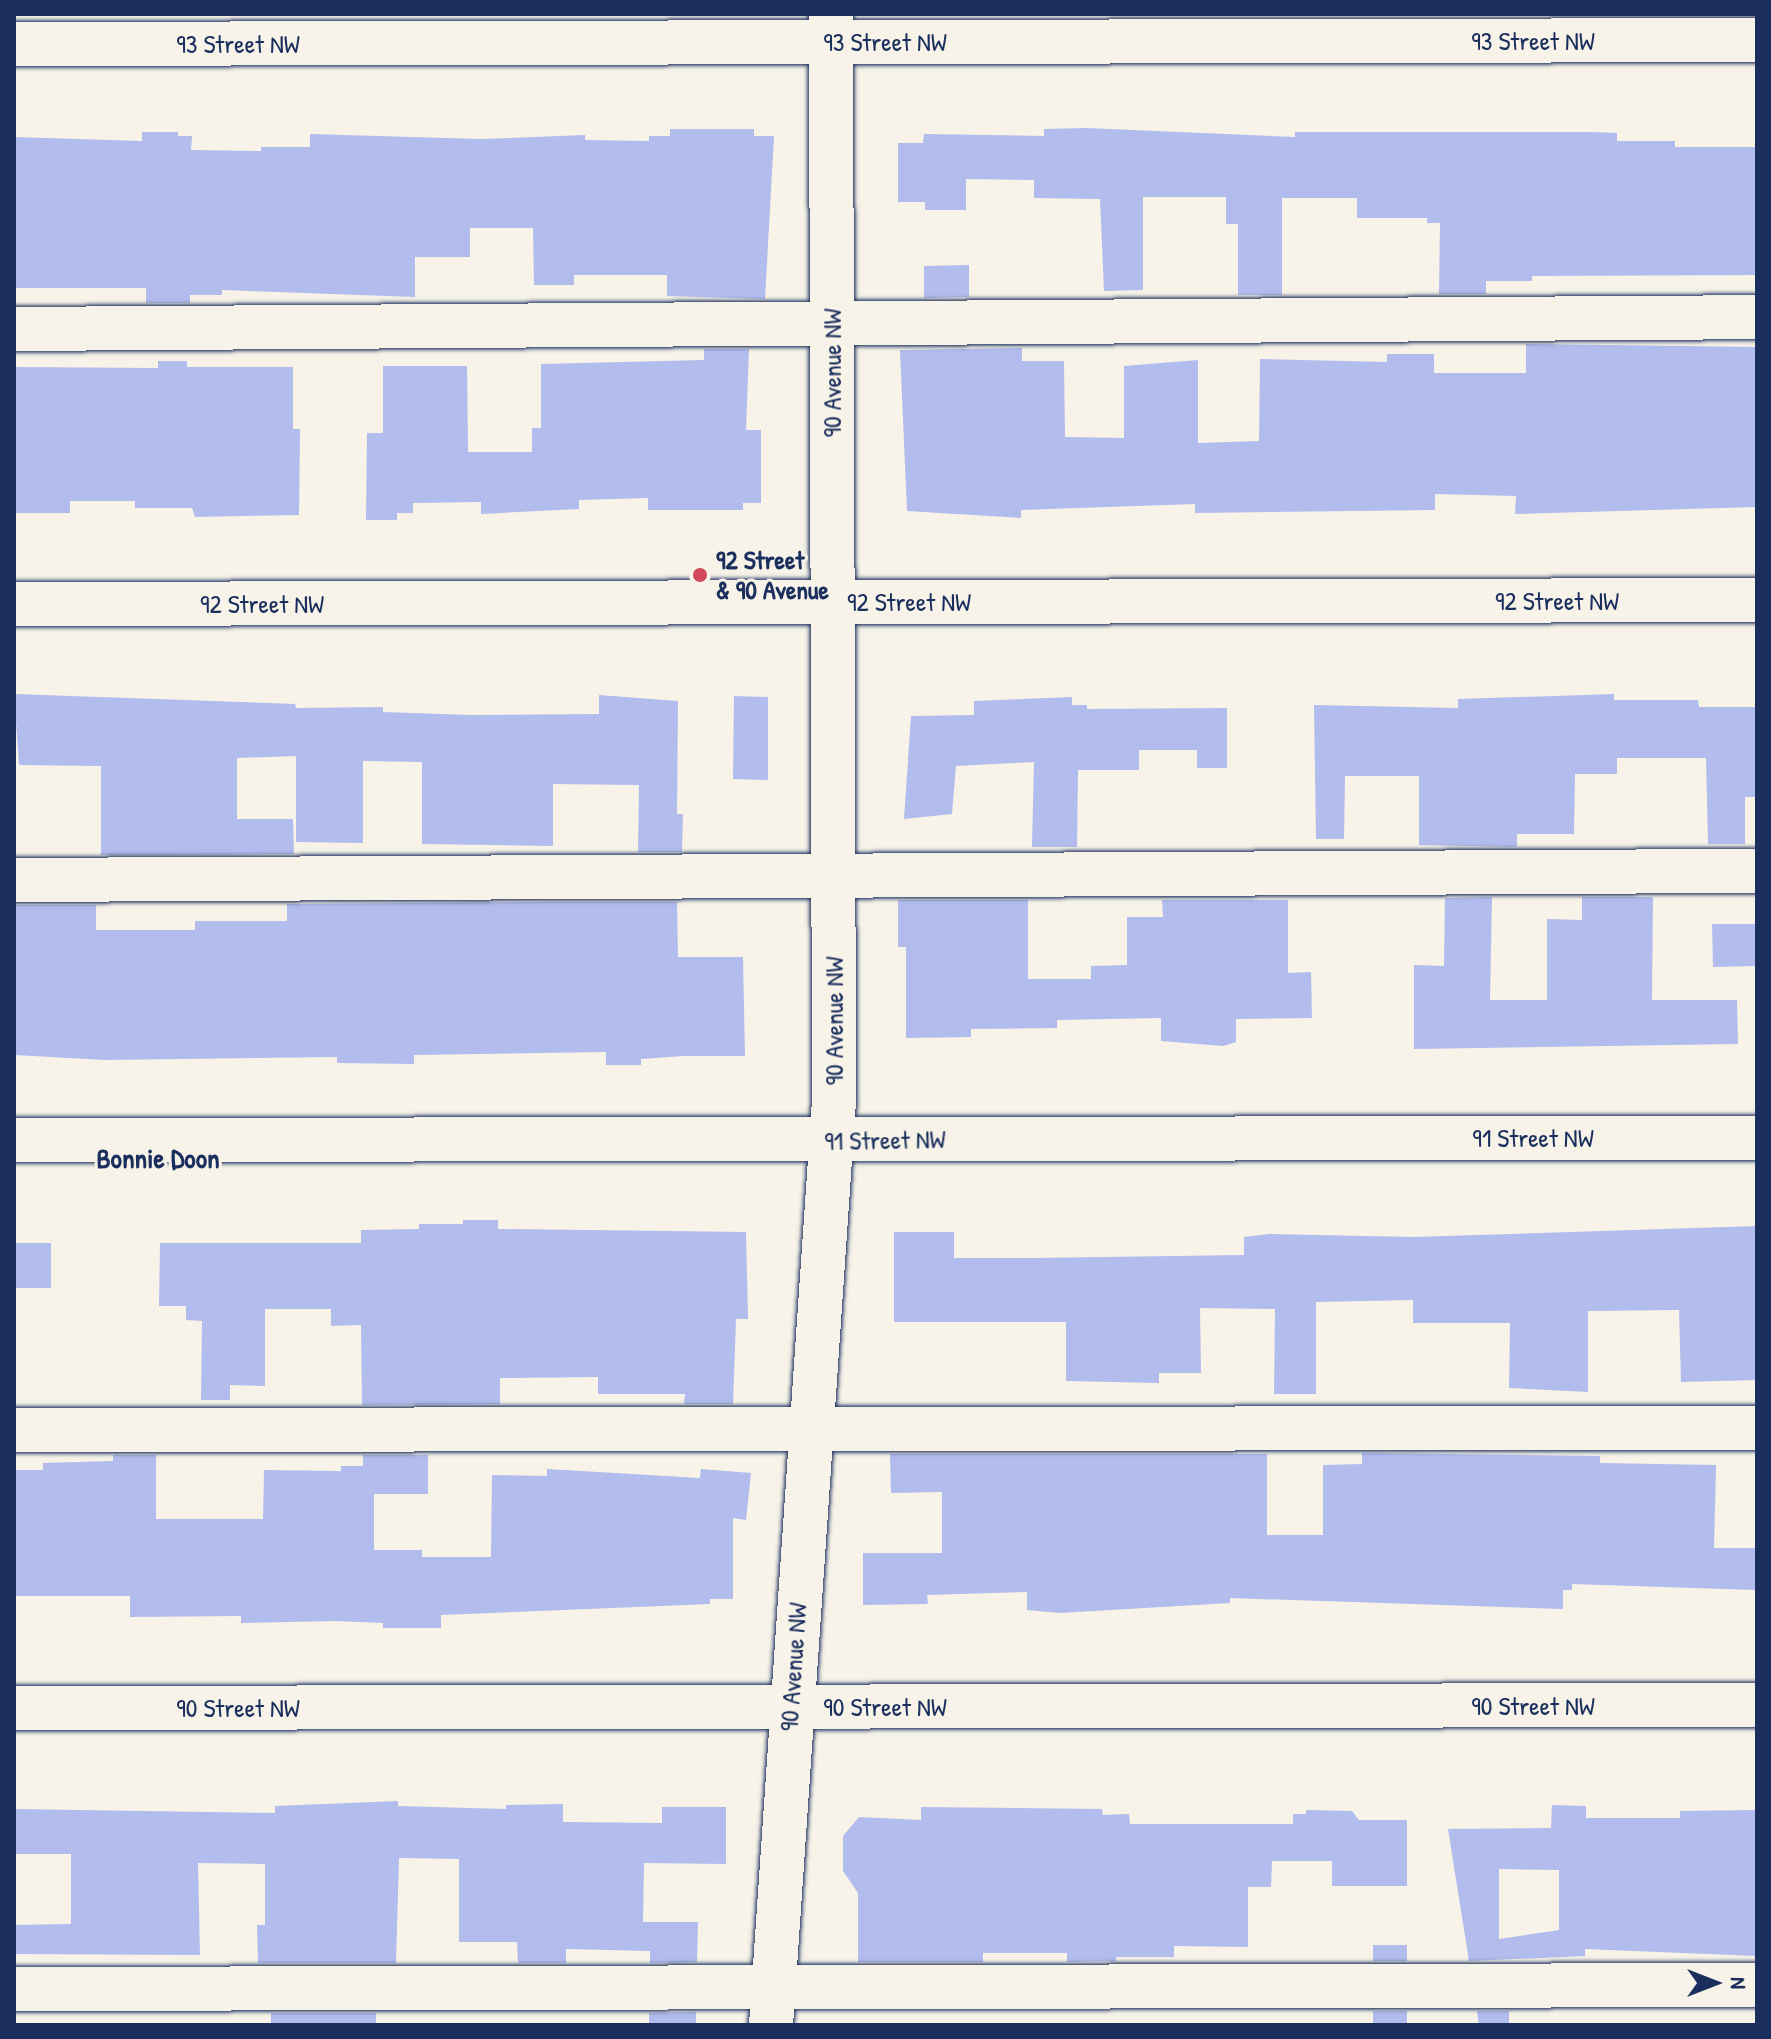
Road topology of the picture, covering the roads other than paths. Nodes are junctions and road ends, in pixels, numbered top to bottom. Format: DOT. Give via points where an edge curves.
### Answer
graph roads {
  1 [pos="831,28"];
  2 [pos="1757,40"];
  3 [pos="14,44"];
  4 [pos="1757,317"];
  5 [pos="832,325"];
  6 [pos="14,329"];
  7 [pos="1757,600"];
  8 [pos="833,602"];
  9 [pos="14,604"];
  10 [pos="1757,871"];
  11 [pos="833,876"];
  12 [pos="14,880"];
  13 [pos="1757,1138"];
  14 [pos="14,1140"];
  15 [pos="832,1140"];
  16 [pos="812,1427"];
  17 [pos="1757,1428"];
  18 [pos="14,1430"];
  19 [pos="1757,1705"];
  20 [pos="790,1707"];
  21 [pos="14,1708"];
  22 [pos="1757,1985"];
  23 [pos="14,1989"];
  24 [pos="772,2008"];
  1 -- 2 [label="street, 93 Street NW"];
  1 -- 3 [label="street, 93 Street NW"];
  1 -- 5 [label="street, 90 Avenue NW"];
  4 -- 5 [label="street"];
  5 -- 6 [label="street"];
  5 -- 8 [label="street, 90 Avenue NW"];
  7 -- 8 [label="street, 92 Street NW"];
  8 -- 9 [label="street, 92 Street NW"];
  8 -- 11 [label="street, 90 Avenue NW"];
  10 -- 11 [label="street"];
  11 -- 12 [label="street"];
  11 -- 15 [label="street, 90 Avenue NW"];
  13 -- 15 [label="street, 91 Street NW"];
  14 -- 15 [label="street, 91 Street NW"];
  15 -- 16 [label="street, 90 Avenue NW"];
  16 -- 17 [label="street"];
  16 -- 18 [label="street"];
  16 -- 20 [label="street, 90 Avenue NW"];
  19 -- 20 [label="street, 90 Street NW"];
  20 -- 21 [label="street, 90 Street NW"];
  20 -- 24 [label="street, 90 Avenue NW"];
  22 -- 24 [label="street"];
  23 -- 24 [label="street"];
}
